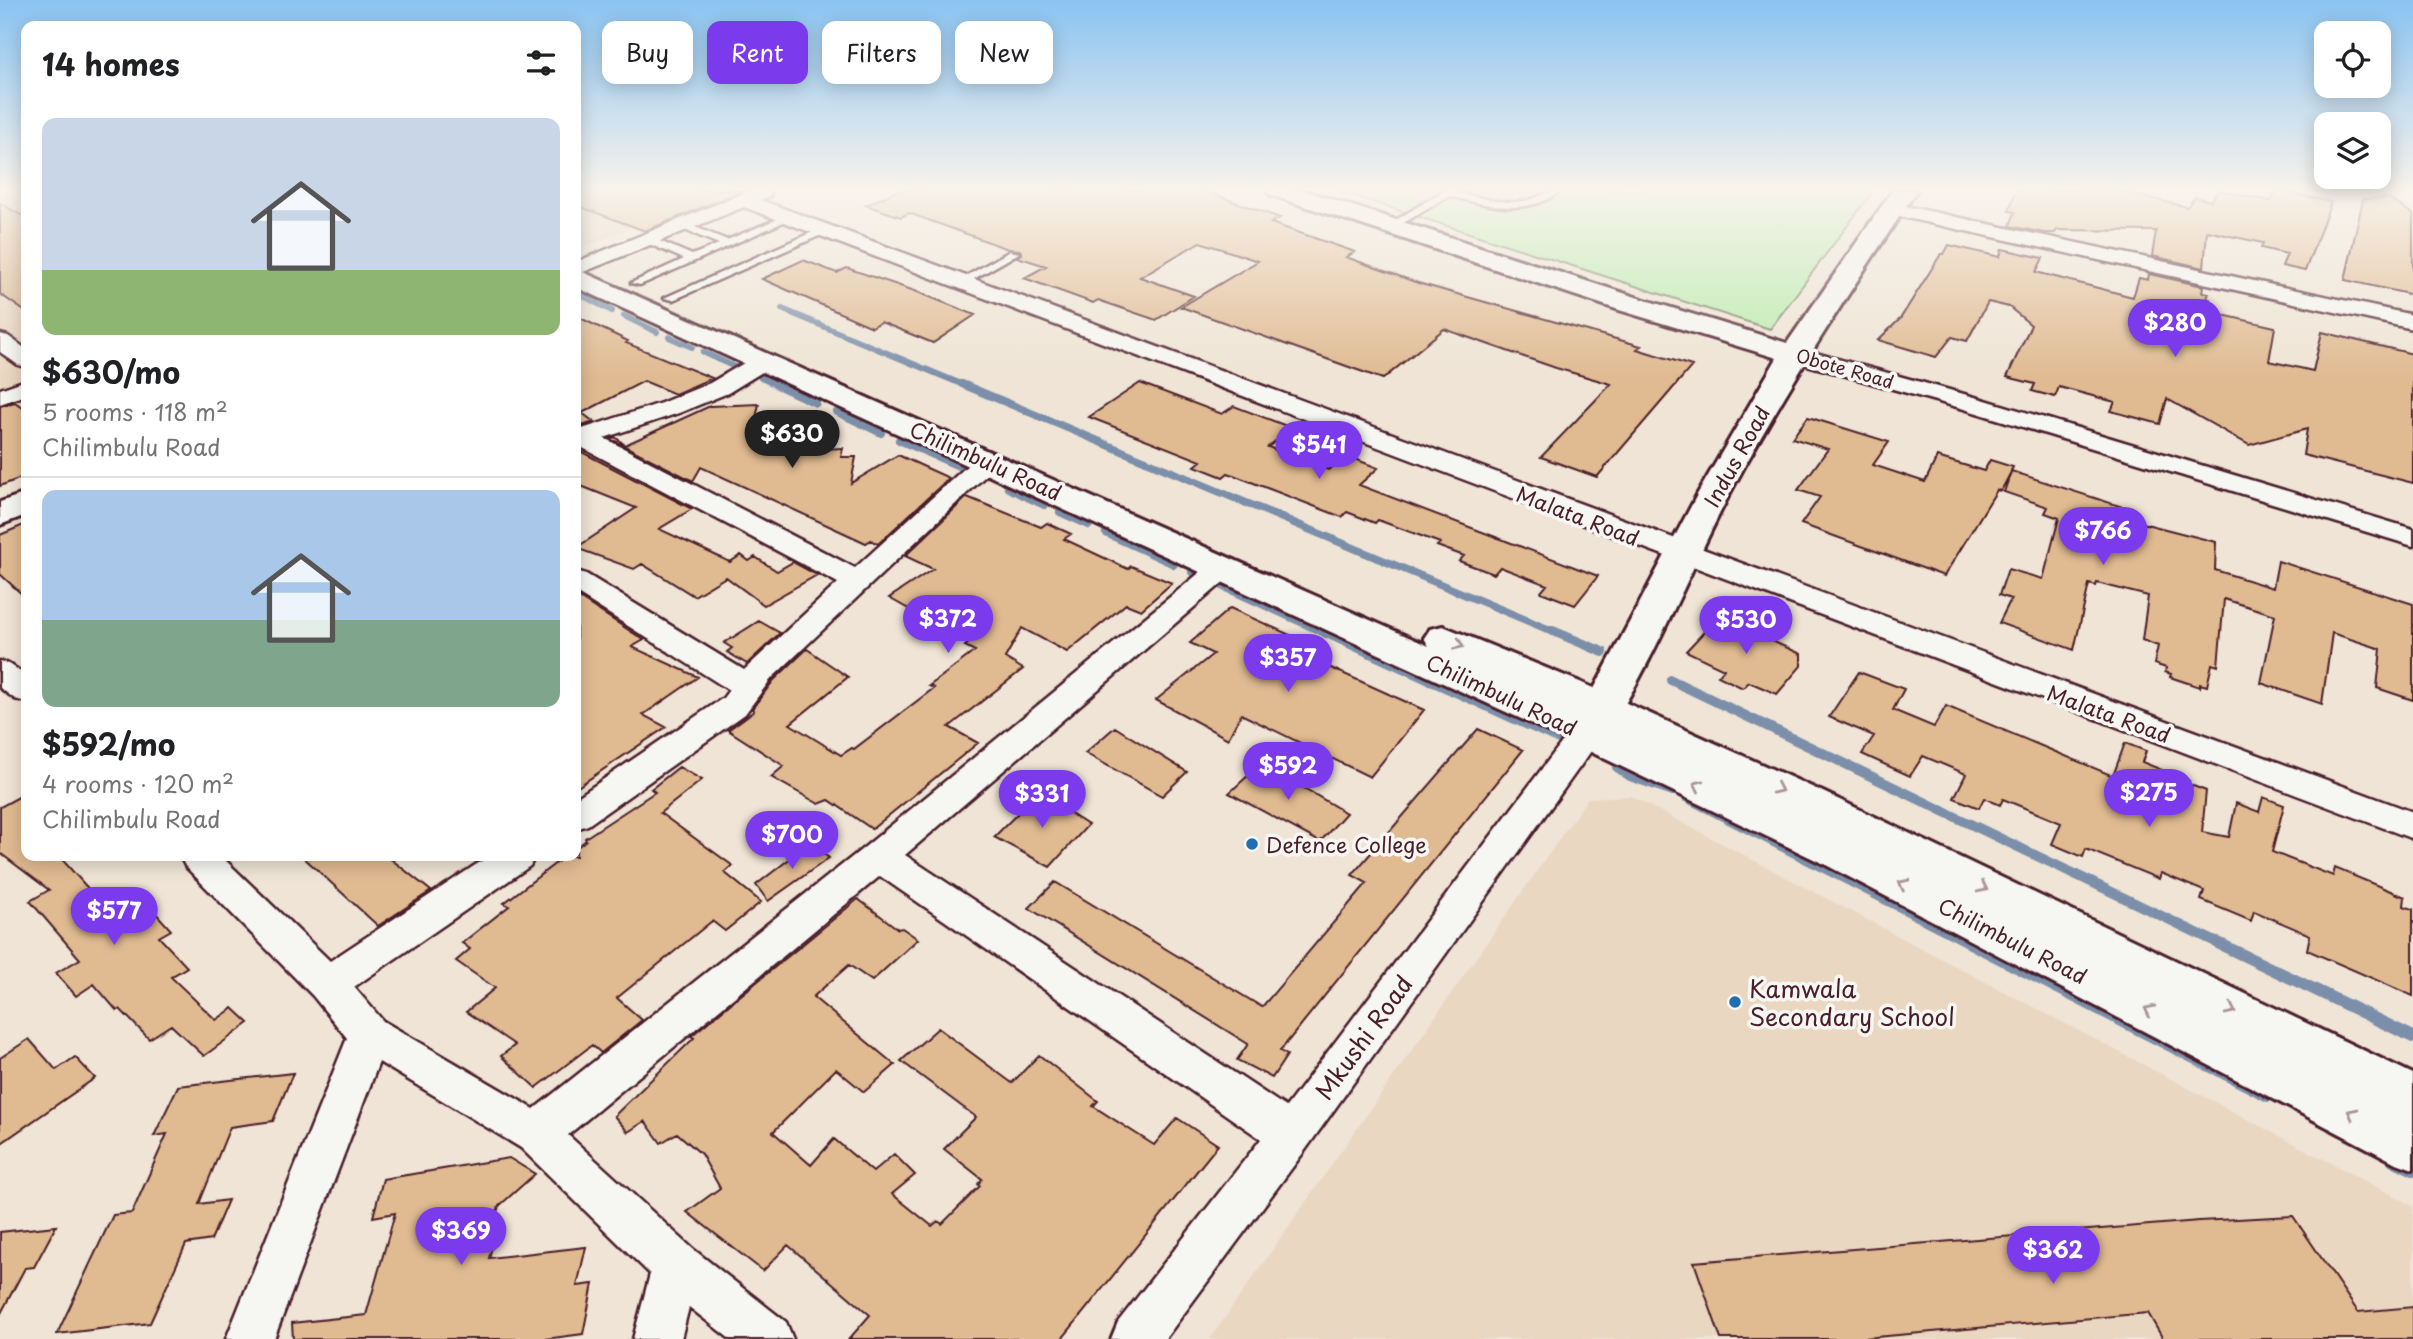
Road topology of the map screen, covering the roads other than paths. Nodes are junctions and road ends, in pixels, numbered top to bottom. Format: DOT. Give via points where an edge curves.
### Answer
graph roads {
  1 [pos="614,252"];
  2 [pos="678,252"];
  3 [pos="708,252"];
  4 [pos="741,252"];
  5 [pos="883,252"];
  6 [pos="1472,252"];
  7 [pos="1863,252"];
  8 [pos="2120,252"];
  9 [pos="1014,253"];
  10 [pos="693,259"];
  11 [pos="581,266"];
  12 [pos="581,267"];
  13 [pos="581,268"];
  14 [pos="680,279"];
  15 [pos="961,282"];
  16 [pos="2413,322"];
  17 [pos="0,341"];
  18 [pos="1794,354"];
  19 [pos="21,356"];
  20 [pos="764,361"];
  21 [pos="21,389"];
  22 [pos="0,397"];
  23 [pos="581,437"];
  24 [pos="581,439"];
  25 [pos="988,461"];
  26 [pos="21,505"];
  27 [pos="0,515"];
  28 [pos="2413,538"];
  29 [pos="1684,555"];
  30 [pos="1224,567"];
  31 [pos="857,581"];
  32 [pos="581,583"];
  33 [pos="750,688"];
  34 [pos="1596,720"];
  35 [pos="581,813"];
  36 [pos="2413,826"];
  37 [pos="879,856"];
  38 [pos="203,861"];
  39 [pos="510,861"];
  40 [pos="327,984"];
  41 [pos="369,1034"];
  42 [pos="2413,1100"];
  43 [pos="536,1134"];
  44 [pos="1291,1135"];
  45 [pos="2413,1144"];
  46 [pos="676,1266"];
  47 [pos="250,1339"];
  48 [pos="657,1339"];
  49 [pos="769,1339"];
  50 [pos="1135,1339"];
  1 -- 11 [label="street"];
  2 -- 10 [label="lane"];
  3 -- 10 [label="lane"];
  4 -- 14 [label="lane"];
  5 -- 15 [label="street, Malata Road"];
  6 -- 18 [label="main road, Obote Road"];
  7 -- 18 [label="main road, Indus Road"];
  8 -- 16 [label="street"];
  9 -- 15 [label="lane"];
  10 -- 14 [label="lane"];
  12 -- 14 [label="main road, Chilimbulu Road"];
  13 -- 20 [label="main road, Chilimbulu Road"];
  14 -- 34 [label="main road, Chilimbulu Road, one-way" via="1117,497"];
  15 -- 29 [label="street, Malata Road"];
  17 -- 19 [label="street"];
  18 -- 28 [label="street, Obote Road"];
  18 -- 29 [label="main road, Indus Road"];
  20 -- 23 [label="street" via="719,388"];
  20 -- 25 [label="main road, Chilimbulu Road"];
  21 -- 22 [label="street"];
  24 -- 31 [label="street"];
  25 -- 30 [label="main road, Chilimbulu Road"];
  25 -- 31 [label="street"];
  26 -- 27 [label="main road"];
  29 -- 34 [label="main road, Indus Road"];
  29 -- 36 [label="street, Malata Road"];
  30 -- 34 [label="main road, Chilimbulu Road"];
  30 -- 37 [label="street"];
  31 -- 33 [label="street" via="760,672"];
  32 -- 33 [label="street"];
  33 -- 35 [label="street" via="687,741"];
  34 -- 42 [label="main road, Chilimbulu Road, one-way" via="1857,827"];
  34 -- 44 [label="street, Mkushi Road"];
  45 -- 34 [label="main road, Chilimbulu Road, one-way" via="1842,853"];
  37 -- 43 [label="street"];
  37 -- 44 [label="street"];
  38 -- 40 [label="street"];
  39 -- 40 [label="street"];
  40 -- 41 [label="street"];
  41 -- 43 [label="street"];
  41 -- 47 [label="street"];
  43 -- 46 [label="street"];
  44 -- 50 [label="street, Mkushi Road"];
  46 -- 48 [label="street"];
  46 -- 49 [label="street"];
}
